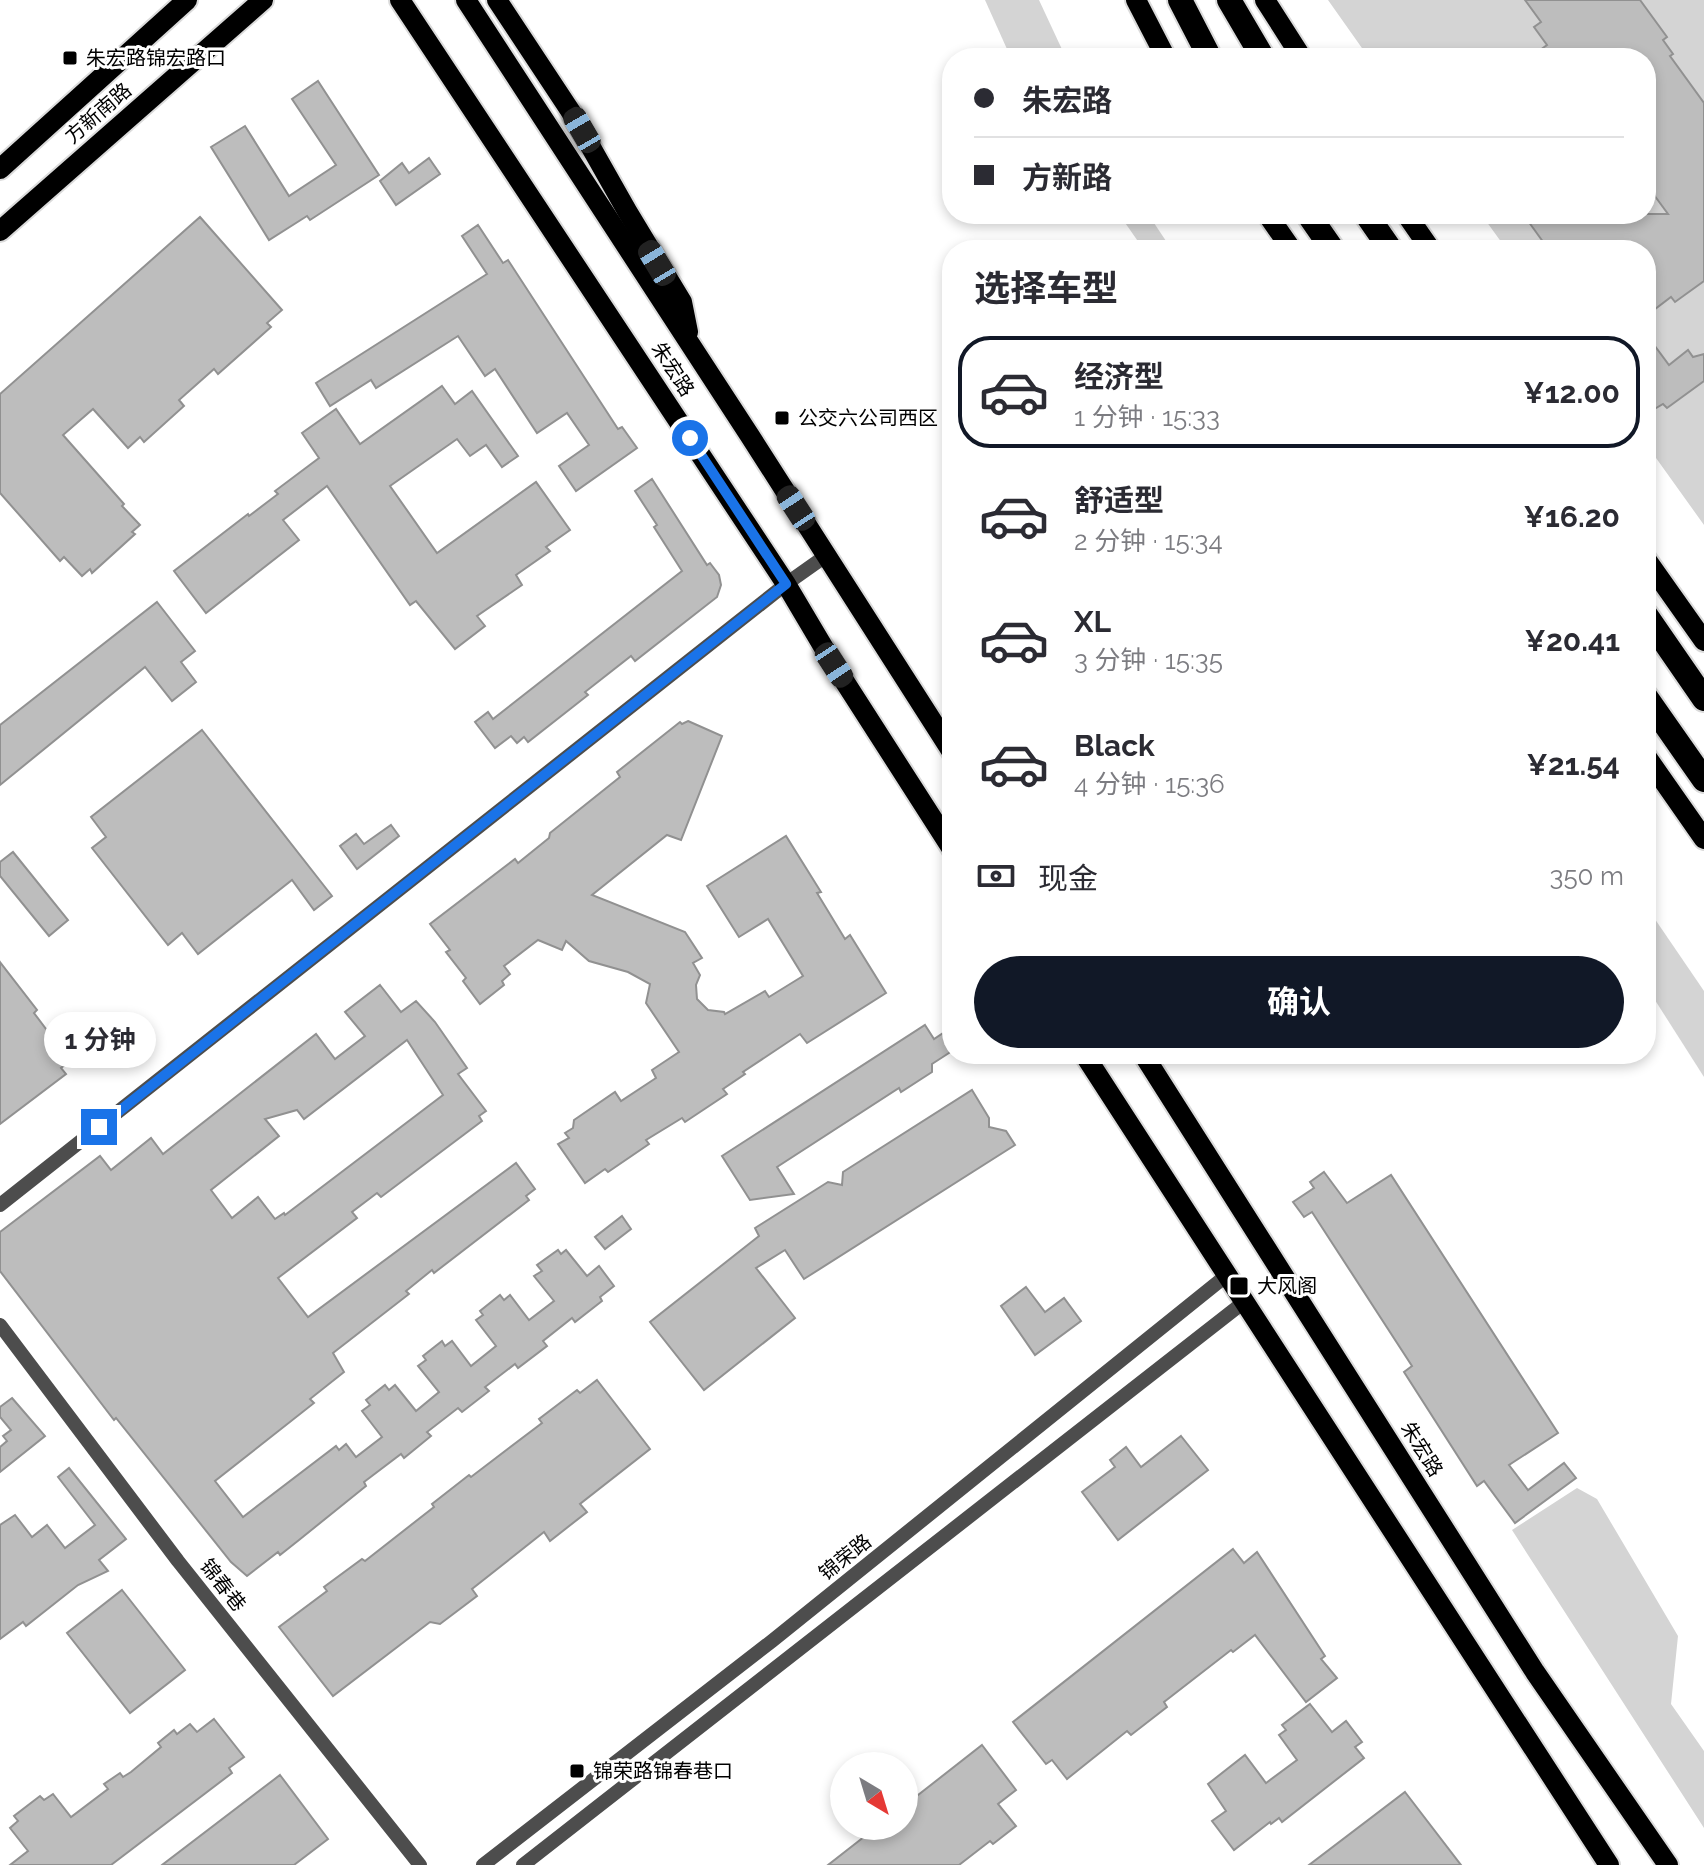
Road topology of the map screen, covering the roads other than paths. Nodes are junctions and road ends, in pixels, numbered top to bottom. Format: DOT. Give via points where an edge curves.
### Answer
graph roads {
  1 [pos="187,0"];
  2 [pos="263,0"];
  3 [pos="400,0"];
  4 [pos="466,0"];
  5 [pos="497,0"];
  6 [pos="1136,0"];
  7 [pos="1180,0"];
  8 [pos="1229,0"];
  9 [pos="1265,0"];
  10 [pos="1161,48"];
  11 [pos="1205,48"];
  12 [pos="1257,48"];
  13 [pos="1296,48"];
  14 [pos="0,169"];
  15 [pos="0,231"];
  16 [pos="690,343"];
  17 [pos="827,555"];
  18 [pos="1656,573"];
  19 [pos="786,584"];
  20 [pos="1656,629"];
  21 [pos="1704,641"];
  22 [pos="1704,699"];
  23 [pos="1656,711"];
  24 [pos="942,736"];
  25 [pos="1656,770"];
  26 [pos="1704,780"];
  27 [pos="942,833"];
  28 [pos="1704,839"];
  29 [pos="1090,1064"];
  30 [pos="1149,1064"];
  31 [pos="0,1205"];
  32 [pos="1227,1275"];
  33 [pos="1244,1302"];
  34 [pos="0,1325"];
  35 [pos="420,1865"];
  36 [pos="483,1865"];
  37 [pos="523,1865"];
  38 [pos="1609,1865"];
  39 [pos="1668,1865"];
  1 -- 14 [label="main road, 方新南路"];
  2 -- 15 [label="main road, 方新南路"];
  3 -- 19 [label="main road, 朱宏路"];
  4 -- 16 [label="main road, 朱宏路"];
  5 -- 16 [label="main road" via="571,112 682,302"];
  6 -- 10 [label="main road"];
  7 -- 11 [label="highway"];
  8 -- 12 [label="highway"];
  9 -- 13 [label="main road"];
  16 -- 17 [label="main road, 朱宏路"];
  17 -- 19 [label="street"];
  17 -- 24 [label="main road, 朱宏路"];
  18 -- 21 [label="main road"];
  19 -- 27 [label="main road, 朱宏路"];
  19 -- 31 [label="street"];
  20 -- 22 [label="highway"];
  23 -- 26 [label="highway"];
  25 -- 28 [label="main road"];
  29 -- 32 [label="main road"];
  30 -- 39 [label="main road, 朱宏路" via="1535,1672"];
  32 -- 33 [label="main road"];
  32 -- 36 [label="street, 锦荣路" via="772,1641"];
  33 -- 37 [label="street"];
  33 -- 38 [label="main road"];
  34 -- 35 [label="street, 锦春巷" via="178,1561"];
}
